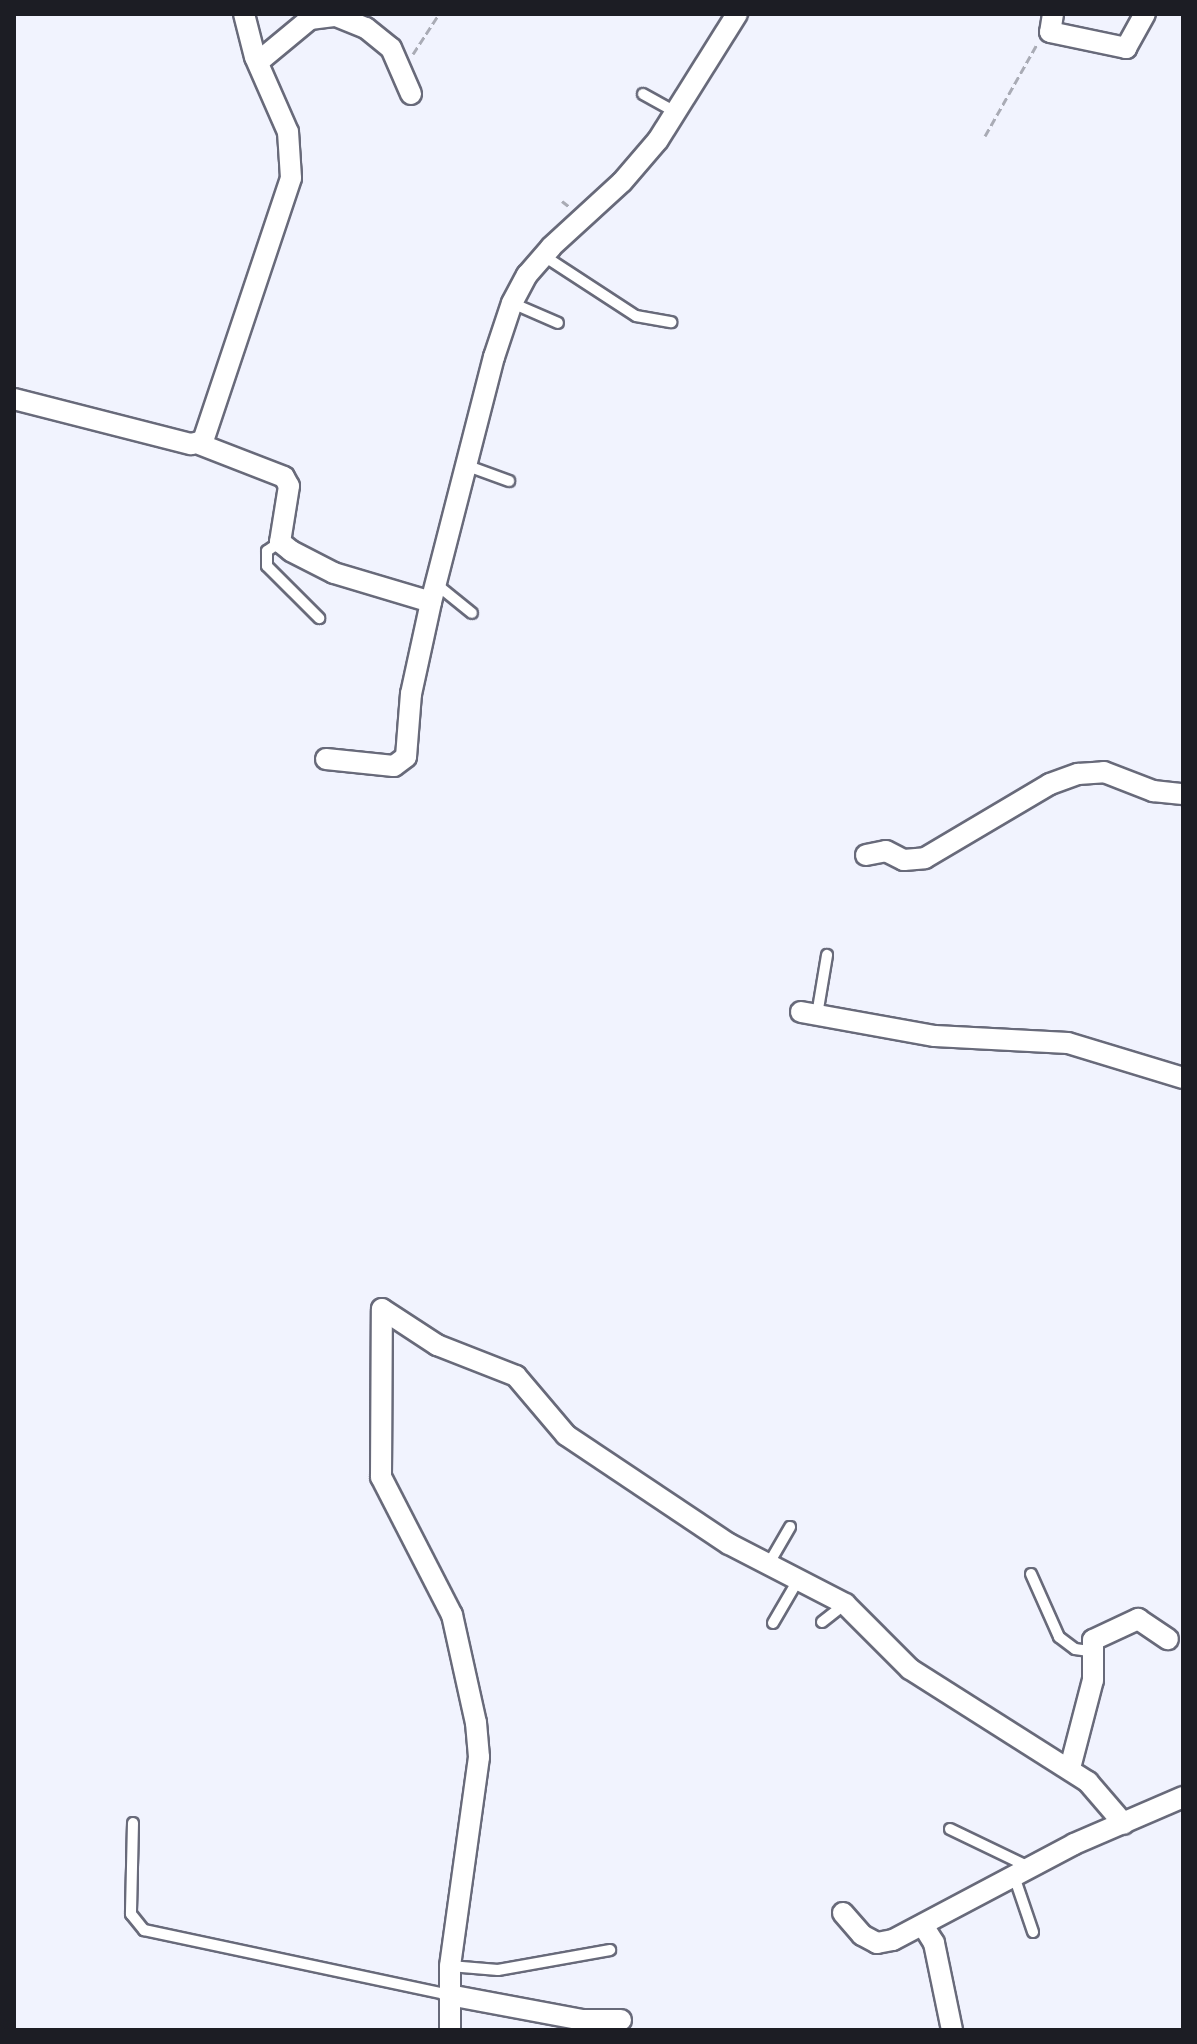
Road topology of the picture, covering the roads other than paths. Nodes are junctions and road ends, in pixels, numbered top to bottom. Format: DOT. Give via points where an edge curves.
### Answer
graph roads {
  1 [pos="244,14"];
  2 [pos="737,14"];
  3 [pos="1145,14"];
  4 [pos="318,15"];
  5 [pos="1050,20"];
  6 [pos="258,62"];
  7 [pos="411,94"];
  8 [pos="643,94"];
  9 [pos="675,112"];
  10 [pos="544,256"];
  11 [pos="512,303"];
  12 [pos="671,322"];
  13 [pos="558,323"];
  14 [pos="14,399"];
  15 [pos="199,444"];
  16 [pos="465,465"];
  17 [pos="509,481"];
  18 [pos="280,542"];
  19 [pos="434,593"];
  20 [pos="472,613"];
  21 [pos="319,618"];
  22 [pos="326,759"];
  23 [pos="1183,794"];
  24 [pos="866,855"];
  25 [pos="827,955"];
  26 [pos="809,1014"];
  27 [pos="1183,1078"];
  28 [pos="790,1527"];
  29 [pos="767,1567"];
  30 [pos="1031,1574"];
  31 [pos="797,1582"];
  32 [pos="845,1604"];
  33 [pos="822,1622"];
  34 [pos="773,1623"];
  35 [pos="1168,1639"];
  36 [pos="1089,1651"];
  37 [pos="1070,1768"];
  38 [pos="1183,1797"];
  39 [pos="133,1823"];
  40 [pos="1124,1824"];
  41 [pos="950,1829"];
  42 [pos="1024,1874"];
  43 [pos="843,1913"];
  44 [pos="924,1927"];
  45 [pos="1033,1932"];
  46 [pos="610,1950"];
  47 [pos="450,1966"];
  48 [pos="449,1995"];
  49 [pos="621,2020"];
  50 [pos="450,2030"];
  51 [pos="952,2030"];
  1 -- 6 [label="street"];
  2 -- 9 [label="street"];
  3 -- 5 [label="street" via="1126,48 1050,32"];
  4 -- 6 [label="street"];
  4 -- 7 [label="street" via="366,28 391,48"];
  6 -- 15 [label="street" via="288,132 291,178 208,431"];
  8 -- 9 [label="lane"];
  9 -- 10 [label="street" via="638,165"];
  10 -- 11 [label="street"];
  10 -- 12 [label="lane" via="636,316"];
  11 -- 13 [label="lane"];
  11 -- 16 [label="street"];
  14 -- 15 [label="street"];
  15 -- 18 [label="street" via="284,477 289,486"];
  16 -- 17 [label="lane"];
  16 -- 19 [label="street"];
  18 -- 19 [label="street" via="334,573"];
  18 -- 21 [label="lane" via="267,551 267,566"];
  19 -- 20 [label="lane"];
  19 -- 22 [label="street" via="411,694 406,757 394,766"];
  23 -- 24 [label="street" via="1153,791 1104,772 1078,774 1050,784 925,858 912,862 886,851"];
  25 -- 26 [label="lane"];
  26 -- 27 [label="street" via="935,1036 1068,1043"];
  28 -- 29 [label="lane"];
  29 -- 31 [label="street"];
  29 -- 47 [label="street" via="566,1435 516,1376 437,1345 392,1311 380,1311 381,1477 452,1615 476,1723 479,1757"];
  30 -- 36 [label="lane" via="1059,1637 1075,1649"];
  31 -- 32 [label="street"];
  31 -- 34 [label="lane"];
  32 -- 33 [label="lane"];
  32 -- 37 [label="street" via="924,1679"];
  35 -- 36 [label="street" via="1138,1619 1093,1640"];
  36 -- 37 [label="street" via="1093,1680"];
  37 -- 40 [label="street"];
  38 -- 40 [label="street"];
  39 -- 48 [label="lane" via="131,1914 144,1930"];
  40 -- 42 [label="street" via="1074,1844"];
  41 -- 42 [label="lane"];
  42 -- 44 [label="street"];
  42 -- 45 [label="lane"];
  43 -- 44 [label="street" via="877,1943"];
  44 -- 51 [label="street" via="934,1943"];
  46 -- 47 [label="lane" via="498,1970"];
  47 -- 48 [label="street"];
  48 -- 49 [label="street" via="583,2020"];
  48 -- 50 [label="street"];
}
